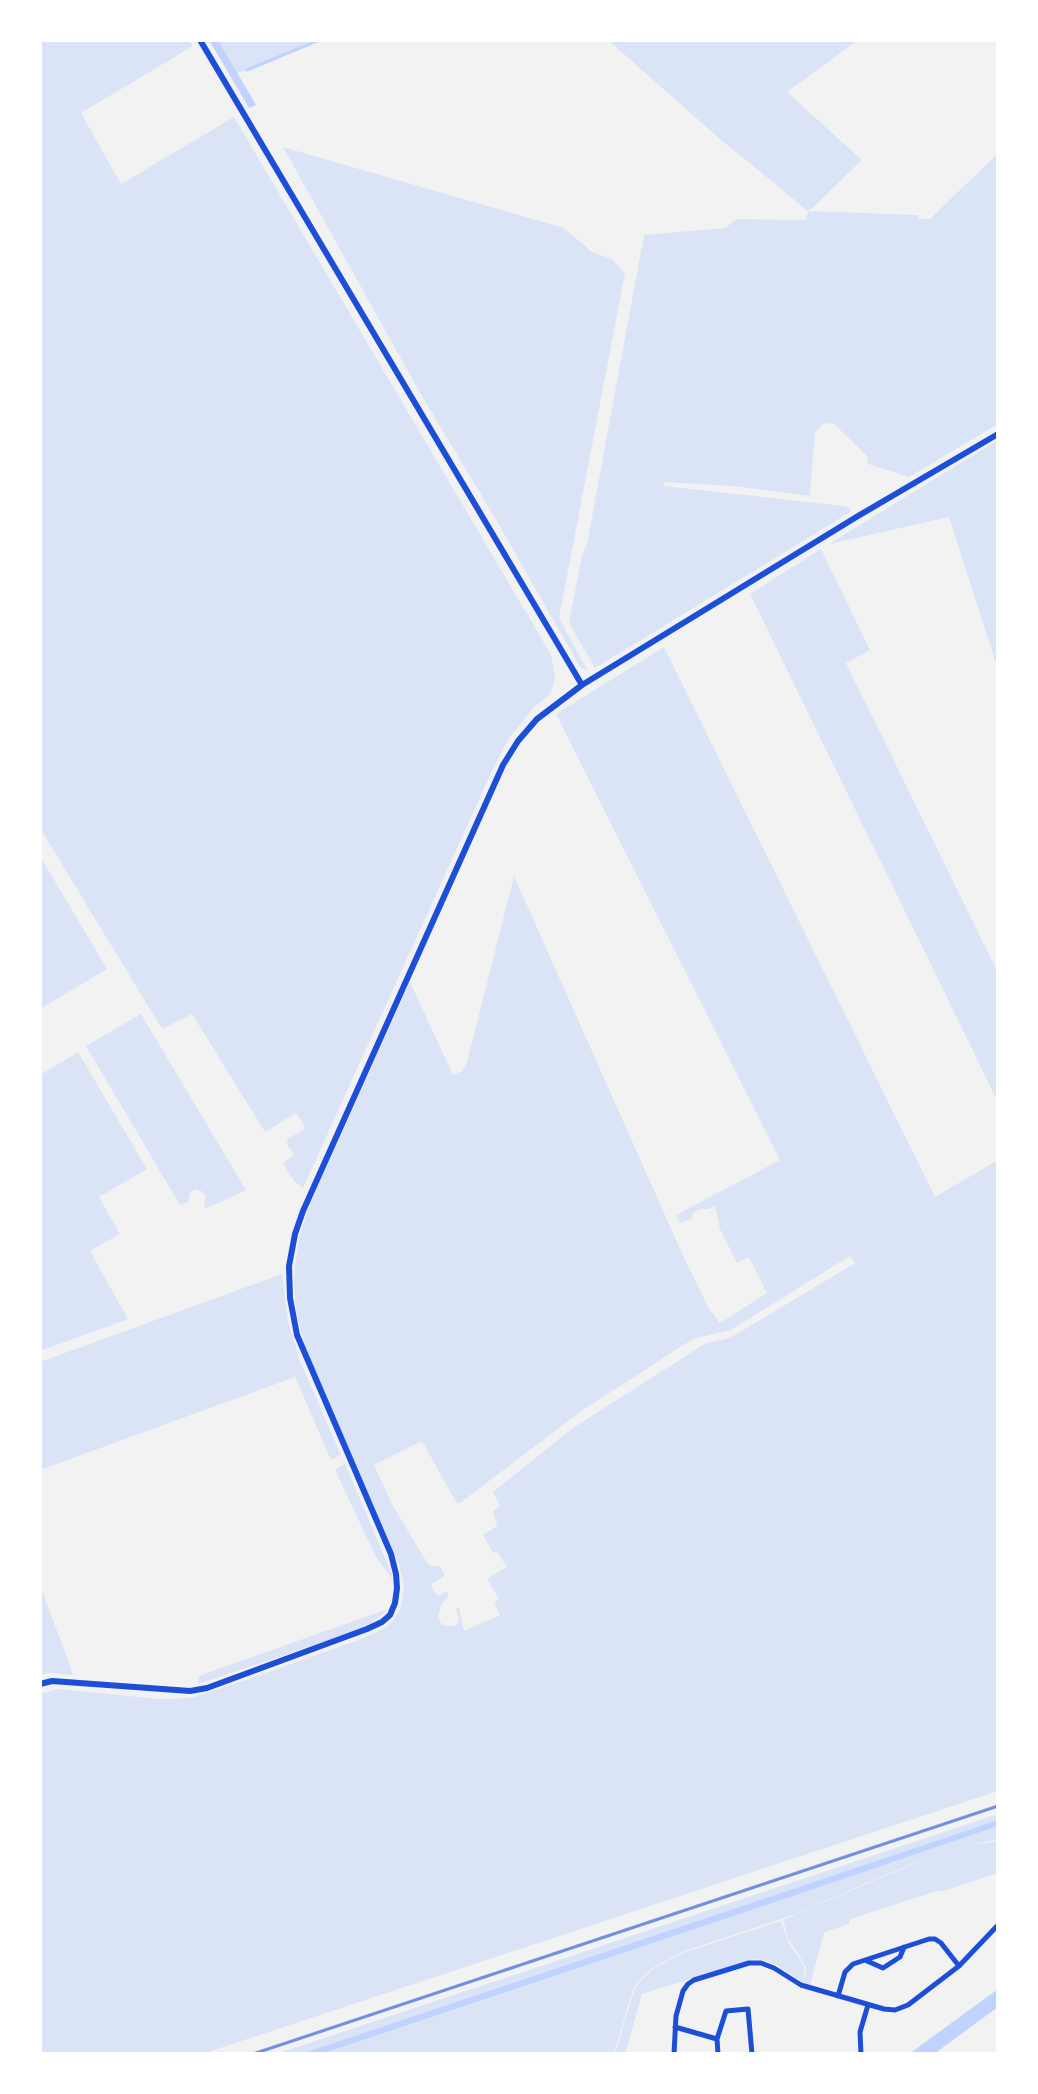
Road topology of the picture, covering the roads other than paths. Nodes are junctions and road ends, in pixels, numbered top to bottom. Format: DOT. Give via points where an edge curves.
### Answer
graph roads {
  1 [pos="200,40"];
  2 [pos="998,434"];
  3 [pos="582,685"];
  4 [pos="40,1684"];
  5 [pos="998,1925"];
  6 [pos="904,1947"];
  7 [pos="866,1961"];
  8 [pos="959,1966"];
  9 [pos="838,1996"];
  10 [pos="868,2005"];
  11 [pos="675,2027"];
  12 [pos="717,2039"];
  13 [pos="674,2054"];
  14 [pos="718,2054"];
  15 [pos="752,2054"];
  16 [pos="861,2054"];
  1 -- 3 [label="street"];
  2 -- 3 [label="street"];
  3 -- 4 [label="street" via="537,719 503,765 295,1234 289,1281 297,1335 391,1554 397,1588 390,1615 367,1629 207,1688"];
  5 -- 8 [label="street"];
  6 -- 7 [label="street"];
  6 -- 7 [label="street" via="900,1957 883,1968"];
  6 -- 8 [label="street" via="935,1939"];
  7 -- 9 [label="street" via="845,1972"];
  8 -- 10 [label="street" via="902,2008"];
  9 -- 10 [label="street"];
  9 -- 11 [label="street" via="755,1963 688,1984"];
  10 -- 16 [label="street" via="860,2032"];
  11 -- 12 [label="street"];
  11 -- 13 [label="street"];
  12 -- 14 [label="street"];
  12 -- 15 [label="street" via="726,2011 748,2009"];
}
